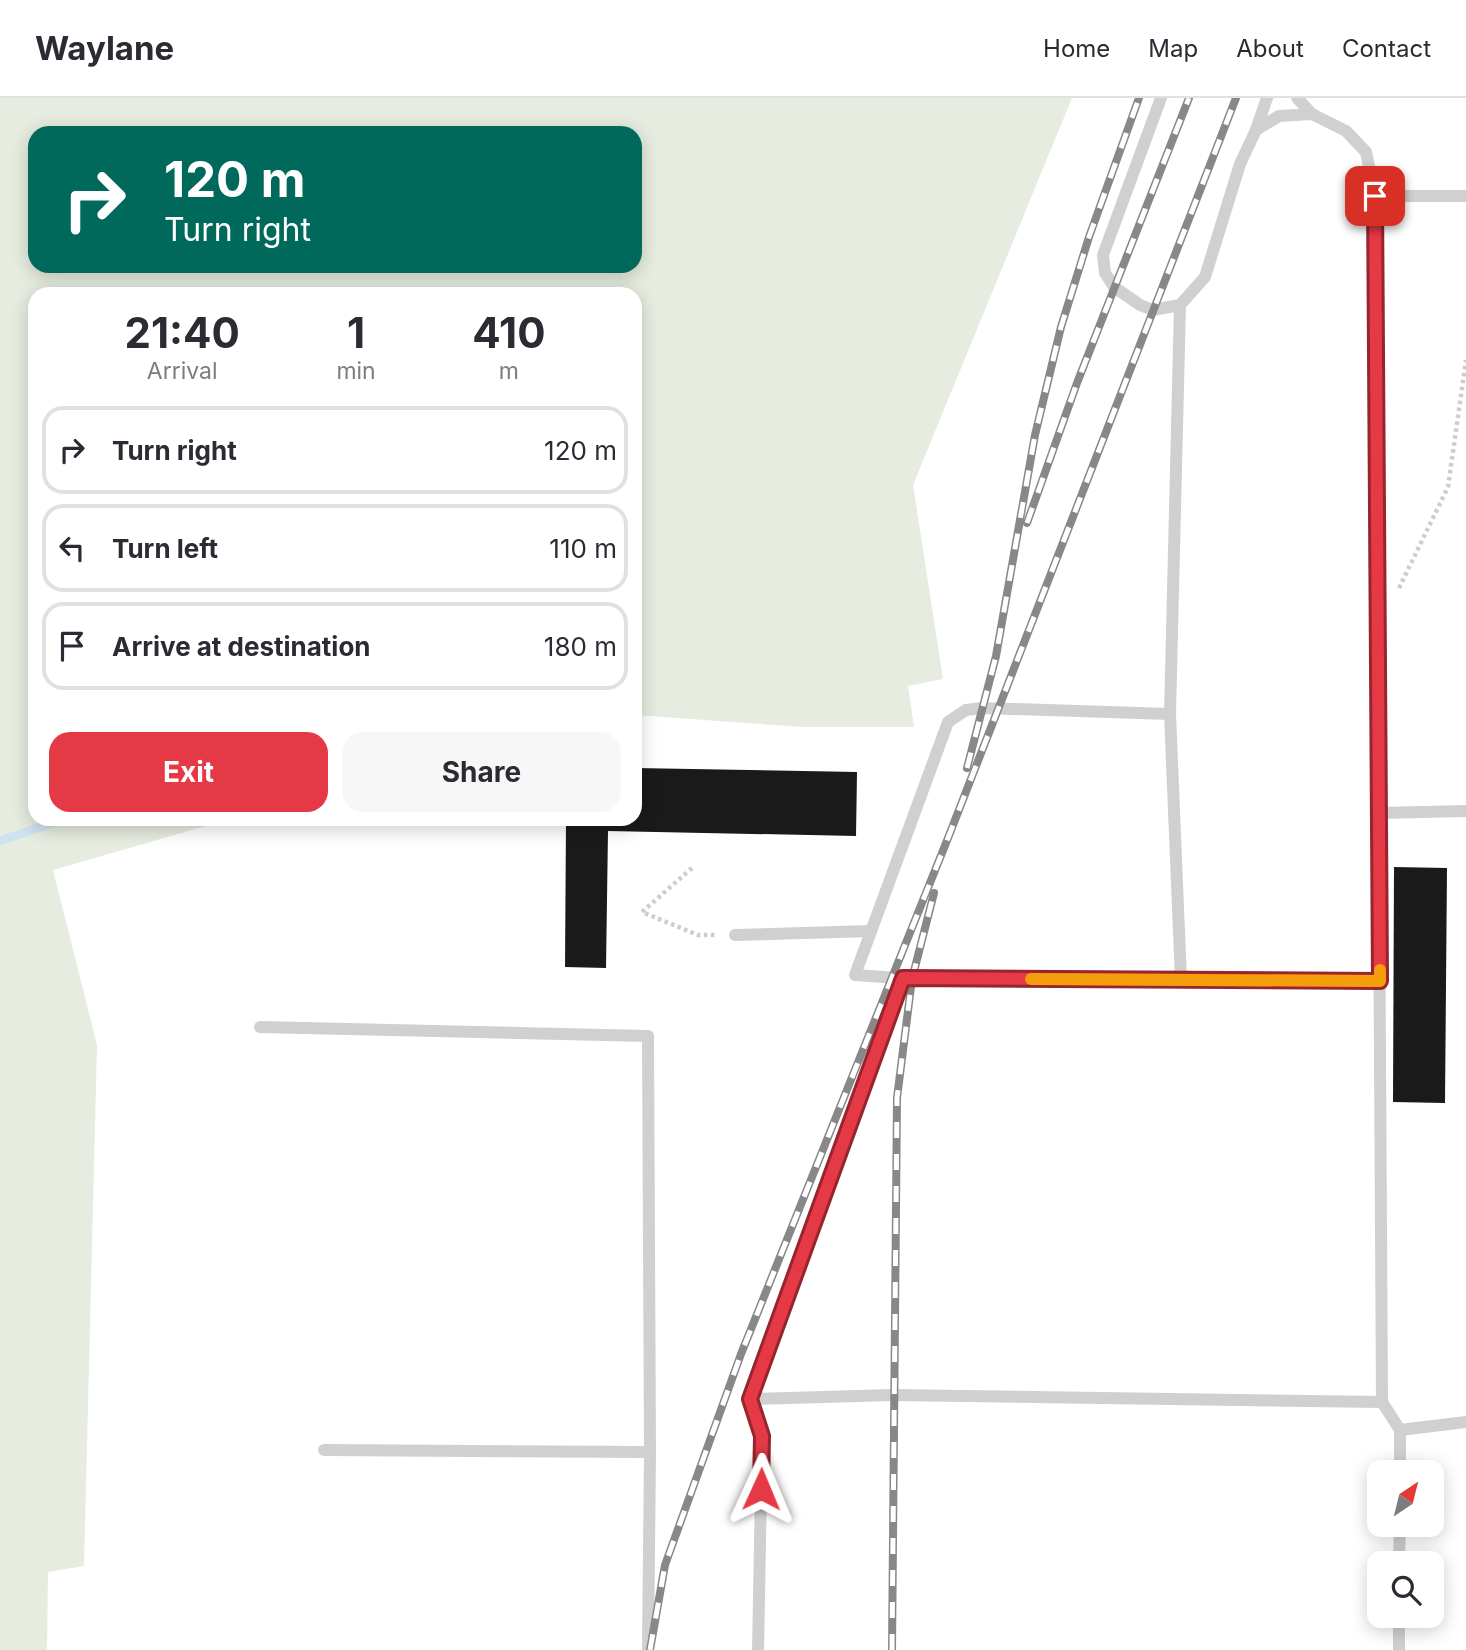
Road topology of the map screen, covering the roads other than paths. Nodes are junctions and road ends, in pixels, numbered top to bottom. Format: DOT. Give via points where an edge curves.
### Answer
graph roads {
  1 [pos="1161,98"];
  2 [pos="1267,98"];
  3 [pos="1297,98"];
  4 [pos="1312,114"];
  5 [pos="1256,130"];
  6 [pos="1375,196"];
  7 [pos="1466,196"];
  8 [pos="1180,305"];
  9 [pos="1170,714"];
  10 [pos="1466,811"];
  11 [pos="1379,813"];
  12 [pos="870,931"];
  13 [pos="735,935"];
  14 [pos="903,978"];
  15 [pos="1181,980"];
  16 [pos="1380,981"];
  17 [pos="260,1027"];
  18 [pos="750,1399"];
  19 [pos="1382,1402"];
  20 [pos="1466,1422"];
  21 [pos="1400,1430"];
  22 [pos="324,1450"];
  23 [pos="650,1452"];
  24 [pos="1400,1460"];
  25 [pos="1399,1628"];
  26 [pos="648,1650"];
  27 [pos="758,1650"];
  28 [pos="1399,1650"];
  1 -- 8 [label="lane" via="1103,255 1105,273 1114,287 1140,305 1153,310"];
  2 -- 5 [label="lane"];
  3 -- 4 [label="lane"];
  4 -- 5 [label="lane" via="1279,116"];
  4 -- 6 [label="lane" via="1346,131 1366,152"];
  5 -- 8 [label="lane" via="1240,164 1205,277"];
  6 -- 7 [label="lane"];
  6 -- 11 [label="lane"];
  8 -- 9 [label="lane"];
  9 -- 12 [label="lane" via="982,708 966,709 948,722"];
  9 -- 15 [label="lane"];
  10 -- 11 [label="lane"];
  11 -- 16 [label="lane"];
  12 -- 13 [label="lane"];
  12 -- 14 [label="lane" via="855,975"];
  14 -- 15 [label="lane"];
  14 -- 18 [label="lane"];
  15 -- 16 [label="lane"];
  16 -- 19 [label="lane"];
  17 -- 23 [label="lane" via="649,1036"];
  18 -- 19 [label="lane" via="893,1395"];
  18 -- 27 [label="lane" via="762,1436"];
  19 -- 21 [label="lane"];
  20 -- 21 [label="lane"];
  21 -- 24 [label="lane"];
  22 -- 23 [label="lane"];
  23 -- 26 [label="lane"];
  25 -- 28 [label="lane"];
}
